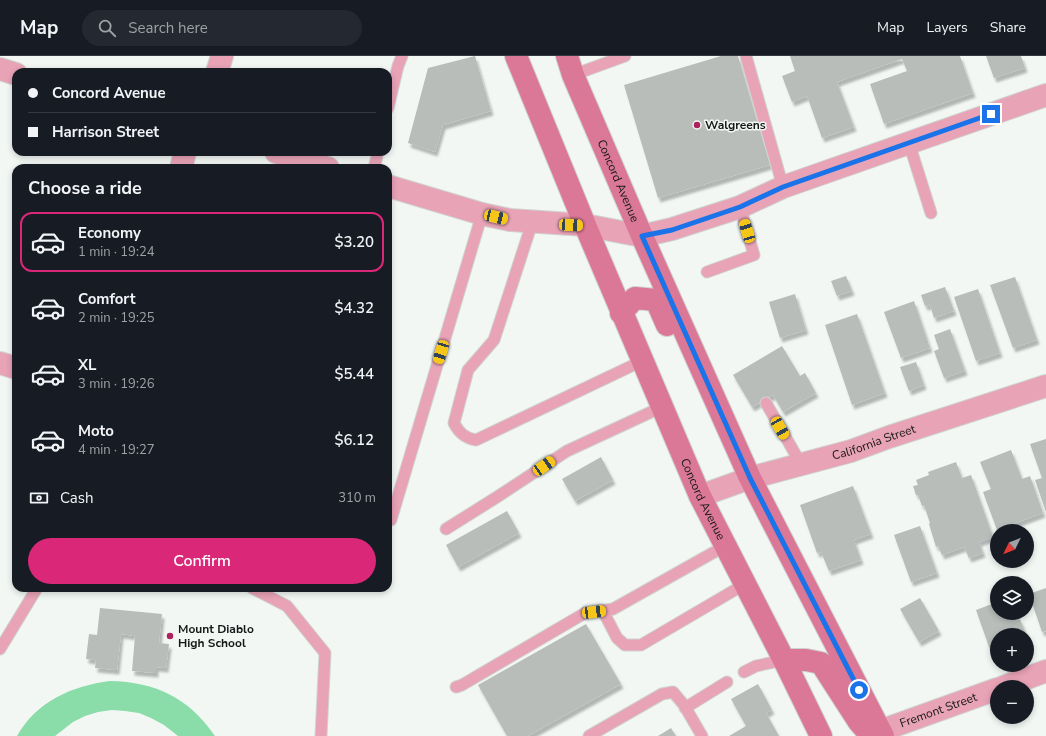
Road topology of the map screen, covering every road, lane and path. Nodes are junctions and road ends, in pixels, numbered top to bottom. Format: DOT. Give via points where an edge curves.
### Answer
graph roads {
  1 [pos="222,56"];
  2 [pos="402,56"];
  3 [pos="516,56"];
  4 [pos="625,56"];
  5 [pos="746,56"];
  6 [pos="570,66"];
  7 [pos="218,68"];
  8 [pos="0,69"];
  9 [pos="12,73"];
  10 [pos="392,91"];
  11 [pos="1046,95"];
  12 [pos="908,143"];
  13 [pos="289,156"];
  14 [pos="315,164"];
  15 [pos="392,187"];
  16 [pos="783,187"];
  17 [pos="740,207"];
  18 [pos="931,213"];
  19 [pos="482,214"];
  20 [pos="532,223"];
  21 [pos="585,226"];
  22 [pos="642,236"];
  23 [pos="707,272"];
  24 [pos="621,313"];
  25 [pos="642,361"];
  26 [pos="0,363"];
  27 [pos="12,367"];
  28 [pos="1046,386"];
  29 [pos="766,403"];
  30 [pos="662,407"];
  31 [pos="719,410"];
  32 [pos="801,464"];
  33 [pos="750,478"];
  34 [pos="700,496"];
  35 [pos="392,517"];
  36 [pos="446,529"];
  37 [pos="725,546"];
  38 [pos="745,584"];
  39 [pos="35,592"];
  40 [pos="260,592"];
  41 [pos="604,611"];
  42 [pos="0,649"];
  43 [pos="784,660"];
  44 [pos="744,672"];
  45 [pos="1046,672"];
  46 [pos="1023,680"];
  47 [pos="726,682"];
  48 [pos="456,687"];
  49 [pos="990,692"];
  50 [pos="685,708"];
  51 [pos="882,734"];
  52 [pos="321,736"];
  53 [pos="589,736"];
  54 [pos="702,736"];
  55 [pos="821,736"];
  1 -- 7 [label="street"];
  2 -- 10 [label="lane"];
  3 -- 21 [label="main road, Concord Avenue"];
  4 -- 6 [label="lane"];
  5 -- 16 [label="lane"];
  6 -- 22 [label="main road, Concord Avenue"];
  8 -- 9 [label="street"];
  11 -- 12 [label="street"];
  12 -- 16 [label="street"];
  12 -- 18 [label="lane"];
  13 -- 14 [label="street"];
  15 -- 19 [label="street"];
  16 -- 17 [label="street"];
  17 -- 22 [label="street" via="672,230"];
  17 -- 23 [label="lane" via="754,255"];
  19 -- 20 [label="street"];
  19 -- 35 [label="lane"];
  20 -- 21 [label="street"];
  20 -- 25 [label="lane" via="494,340 468,370 454,423 458,431 467,438 476,440"];
  21 -- 22 [label="street"];
  21 -- 24 [label="main road, Concord Avenue"];
  22 -- 31 [label="main road, Concord Avenue"];
  24 -- 25 [label="main road, Concord Avenue"];
  24 -- 31 [label="main road" via="635,298 656,300 689,379"];
  25 -- 30 [label="main road, Concord Avenue"];
  26 -- 27 [label="street"];
  28 -- 32 [label="street, California Street" via="851,451"];
  29 -- 32 [label="lane"];
  30 -- 34 [label="main road, Concord Avenue"];
  30 -- 36 [label="lane" via="567,451"];
  31 -- 33 [label="main road, Concord Avenue"];
  32 -- 33 [label="street, California Street"];
  33 -- 34 [label="street, California Street"];
  33 -- 51 [label="main road, Concord Avenue"];
  34 -- 37 [label="main road, Concord Avenue"];
  37 -- 38 [label="main road, Concord Avenue"];
  37 -- 41 [label="lane" via="613,609"];
  38 -- 41 [label="lane" via="641,645 625,645 617,638"];
  38 -- 43 [label="main road, Concord Avenue"];
  39 -- 42 [label="lane"];
  40 -- 52 [label="lane" via="287,606 325,653"];
  41 -- 48 [label="lane" via="585,613"];
  43 -- 44 [label="lane" via="756,666"];
  43 -- 51 [label="main road" via="821,663 859,722 868,732"];
  43 -- 55 [label="main road, Concord Avenue"];
  45 -- 46 [label="street"];
  47 -- 50 [label="lane"];
  49 -- 51 [label="street, Fremont Street"];
  50 -- 53 [label="lane" via="674,692 662,694"];
  50 -- 54 [label="lane"];
}
